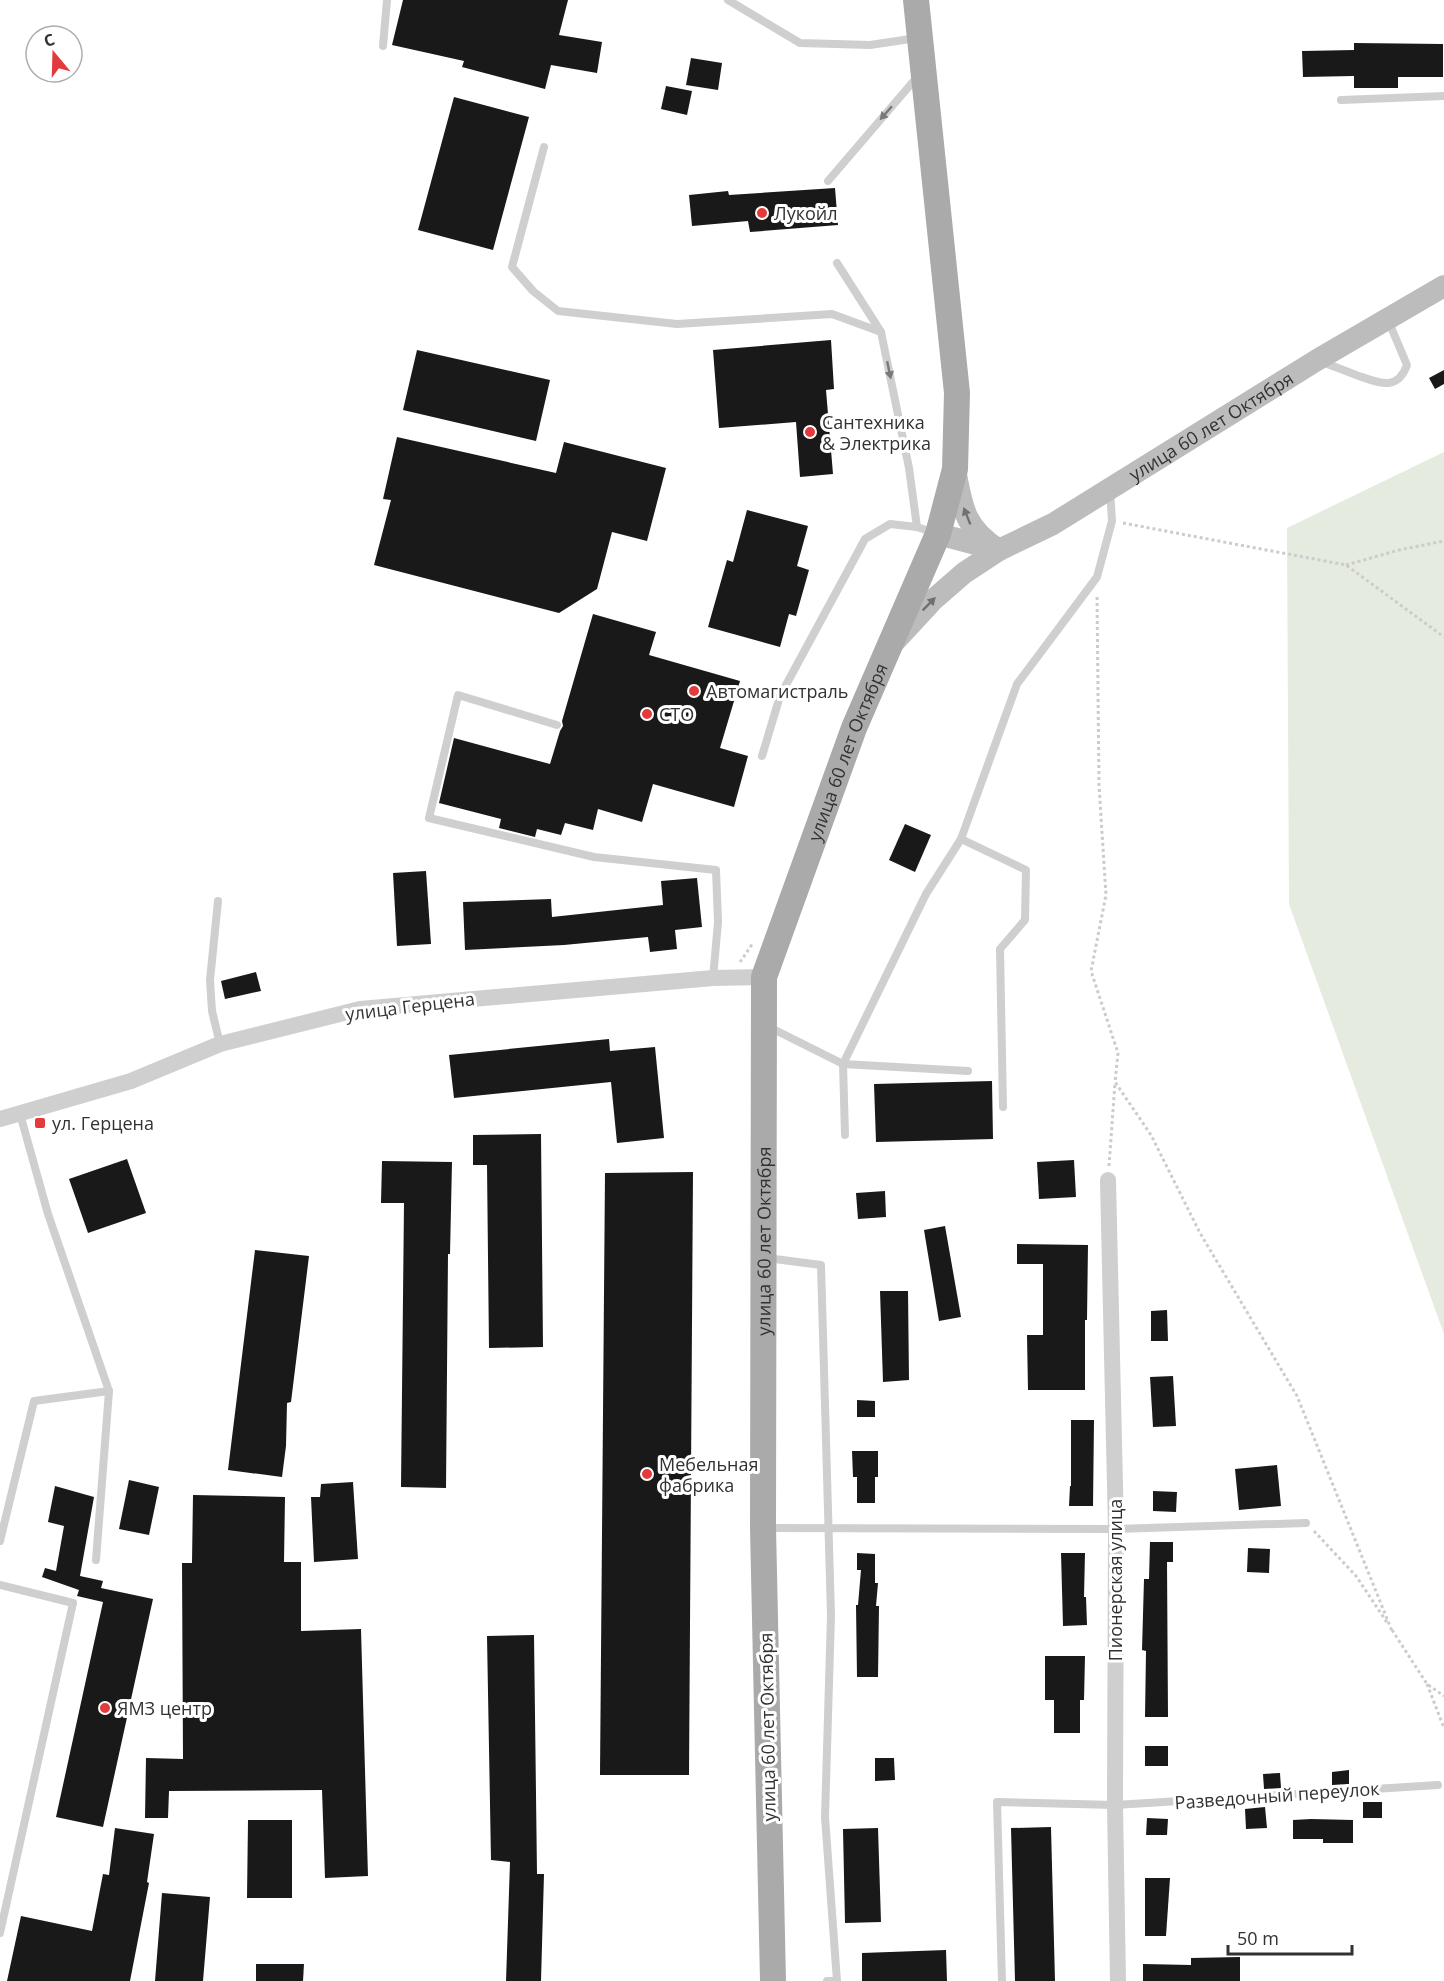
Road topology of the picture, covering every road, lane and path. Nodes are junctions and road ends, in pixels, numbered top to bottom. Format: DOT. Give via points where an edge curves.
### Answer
graph roads {
  1 [pos="387,0"];
  2 [pos="728,0"];
  3 [pos="916,0"];
  4 [pos="920,38"];
  5 [pos="382,46"];
  6 [pos="924,69"];
  7 [pos="1444,96"];
  8 [pos="1341,100"];
  9 [pos="544,147"];
  10 [pos="828,180"];
  11 [pos="837,263"];
  12 [pos="1444,286"];
  13 [pos="1388,319"];
  14 [pos="881,332"];
  15 [pos="1317,360"];
  16 [pos="954,469"];
  17 [pos="1110,490"];
  18 [pos="1112,521"];
  19 [pos="927,531"];
  20 [pos="1444,541"];
  21 [pos="999,550"];
  22 [pos="1346,565"];
  23 [pos="1097,578"];
  24 [pos="1444,637"];
  25 [pos="889,647"];
  26 [pos="557,725"];
  27 [pos="762,756"];
  28 [pos="961,839"];
  29 [pos="218,901"];
  30 [pos="755,940"];
  31 [pos="714,971"];
  32 [pos="764,977"];
  33 [pos="764,1025"];
  34 [pos="220,1044"];
  35 [pos="843,1064"];
  36 [pos="968,1071"];
  37 [pos="1115,1082"];
  38 [pos="1003,1107"];
  39 [pos="20,1114"];
  40 [pos="0,1119"];
  41 [pos="845,1135"];
  42 [pos="1108,1180"];
  43 [pos="764,1257"];
  44 [pos="109,1391"];
  45 [pos="1306,1523"];
  46 [pos="763,1528"];
  47 [pos="828,1529"];
  48 [pos="1116,1529"];
  49 [pos="0,1541"];
  50 [pos="96,1560"];
  51 [pos="0,1585"];
  52 [pos="1392,1630"];
  53 [pos="1427,1684"];
  54 [pos="1444,1696"];
  55 [pos="1444,1728"];
  56 [pos="1438,1785"];
  57 [pos="1115,1806"];
  58 [pos="0,1933"];
  59 [pos="773,1981"];
  60 [pos="827,1981"];
  61 [pos="837,1981"];
  62 [pos="1002,1981"];
  63 [pos="1118,1981"];
  1 -- 5 [label="lane"];
  2 -- 4 [label="lane" via="800,43 870,45"];
  3 -- 4 [label="main road, улица 60 лет Октября"];
  4 -- 6 [label="main road, улица 60 лет Октября"];
  6 -- 10 [label="lane, one-way"];
  6 -- 16 [label="main road, улица 60 лет Октября" via="957,393"];
  7 -- 8 [label="lane"];
  9 -- 14 [label="lane" via="512,267 533,291 558,310 677,324 832,314"];
  11 -- 14 [label="lane"];
  12 -- 13 [label="street, улица 60 лет Октября"];
  13 -- 15 [label="street, улица 60 лет Октября"];
  13 -- 15 [label="lane" via="1407,365 1394,382 1380,384"];
  14 -- 19 [label="lane, one-way" via="909,468"];
  15 -- 17 [label="street, улица 60 лет Октября"];
  16 -- 19 [label="main road, улица 60 лет Октября"];
  21 -- 16 [label="street, one-way" via="970,524"];
  17 -- 18 [label="lane"];
  17 -- 21 [label="street, улица 60 лет Октября"];
  18 -- 22 [label="path"];
  18 -- 23 [label="lane"];
  19 -- 21 [label="street"];
  19 -- 25 [label="main road, улица 60 лет Октября"];
  19 -- 27 [label="lane" via="890,524 865,539 780,696"];
  20 -- 22 [label="path"];
  25 -- 21 [label="street, улица 60 лет Октября, one-way" via="933,600"];
  22 -- 24 [label="path"];
  23 -- 28 [label="lane" via="1017,684"];
  23 -- 37 [label="path" via="1099,785 1106,895 1091,971 1118,1053"];
  25 -- 32 [label="main road, улица 60 лет Октября" via="854,728"];
  26 -- 31 [label="lane" via="458,695 429,818 594,857 716,870 718,922"];
  28 -- 35 [label="lane" via="926,894"];
  28 -- 38 [label="lane" via="1026,870 1025,920 1000,949"];
  29 -- 34 [label="lane" via="210,980"];
  30 -- 31 [label="path" via="740,962"];
  31 -- 32 [label="street, улица Герцена"];
  31 -- 34 [label="street, улица Герцена" via="360,1009"];
  32 -- 33 [label="main road, улица 60 лет Октября"];
  33 -- 35 [label="lane"];
  33 -- 43 [label="main road, улица 60 лет Октября"];
  34 -- 39 [label="street, улица Герцена" via="131,1081"];
  35 -- 36 [label="lane"];
  35 -- 41 [label="lane"];
  37 -- 42 [label="path"];
  37 -- 52 [label="path" via="1151,1135 1200,1233 1297,1396"];
  39 -- 40 [label="street, улица Герцена"];
  39 -- 44 [label="lane" via="48,1214"];
  42 -- 48 [label="street, Пионерская улица"];
  43 -- 46 [label="main road, улица 60 лет Октября"];
  43 -- 47 [label="lane" via="821,1265"];
  44 -- 49 [label="lane" via="34,1401"];
  44 -- 50 [label="lane"];
  45 -- 48 [label="lane"];
  45 -- 52 [label="path" via="1356,1576"];
  46 -- 47 [label="lane"];
  46 -- 59 [label="main road, улица 60 лет Октября"];
  47 -- 48 [label="lane"];
  47 -- 61 [label="lane" via="831,1615 825,1817"];
  48 -- 57 [label="street, Пионерская улица"];
  51 -- 58 [label="lane" via="73,1604"];
  52 -- 53 [label="path"];
  53 -- 54 [label="path"];
  53 -- 55 [label="path"];
  56 -- 57 [label="lane, Разведочный переулок"];
  57 -- 62 [label="lane, Разведочный переулок" via="997,1802"];
  57 -- 63 [label="street, Пионерская улица"];
  60 -- 61 [label="lane"];
}
